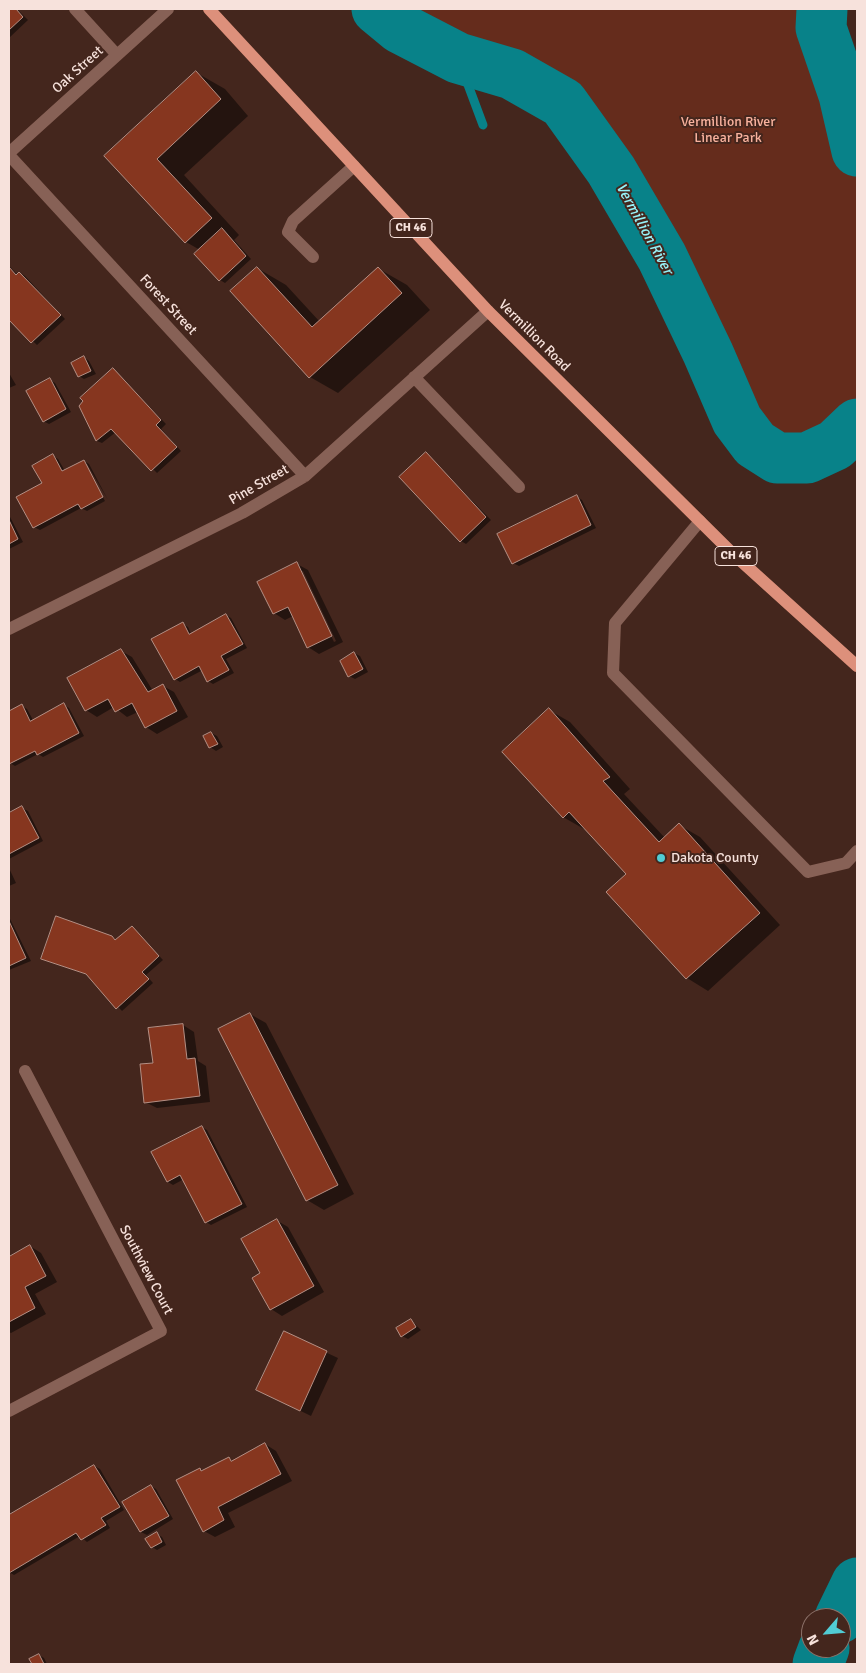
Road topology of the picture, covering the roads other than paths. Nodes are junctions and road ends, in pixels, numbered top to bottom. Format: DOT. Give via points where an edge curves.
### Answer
graph roads {
  1 [pos="75,9"];
  2 [pos="168,9"];
  3 [pos="209,9"];
  4 [pos="117,55"];
  5 [pos="9,154"];
  6 [pos="354,166"];
  7 [pos="313,256"];
  8 [pos="488,311"];
  9 [pos="414,378"];
  10 [pos="305,476"];
  11 [pos="520,487"];
  12 [pos="700,521"];
  13 [pos="9,629"];
  14 [pos="857,666"];
  15 [pos="857,851"];
  16 [pos="25,1072"];
  17 [pos="9,1411"];
  1 -- 4 [label="street"];
  2 -- 4 [label="street, Oak Street"];
  3 -- 6 [label="main road, Vermillion Road / CH 46"];
  4 -- 5 [label="street, Oak Street"];
  5 -- 10 [label="street, Forest Street"];
  6 -- 7 [label="street" via="293,222 288,232"];
  6 -- 8 [label="main road, Vermillion Road / CH 46"];
  8 -- 9 [label="street, Pine Street"];
  8 -- 12 [label="main road, Vermillion Road / CH 46"];
  9 -- 10 [label="street, Pine Street"];
  9 -- 11 [label="street"];
  10 -- 13 [label="street, Pine Street" via="242,513"];
  12 -- 14 [label="main road, Vermillion Road / CH 46"];
  12 -- 15 [label="street" via="614,623 613,674 808,872 846,863"];
  16 -- 17 [label="street, Southview Court" via="161,1331"];
}
